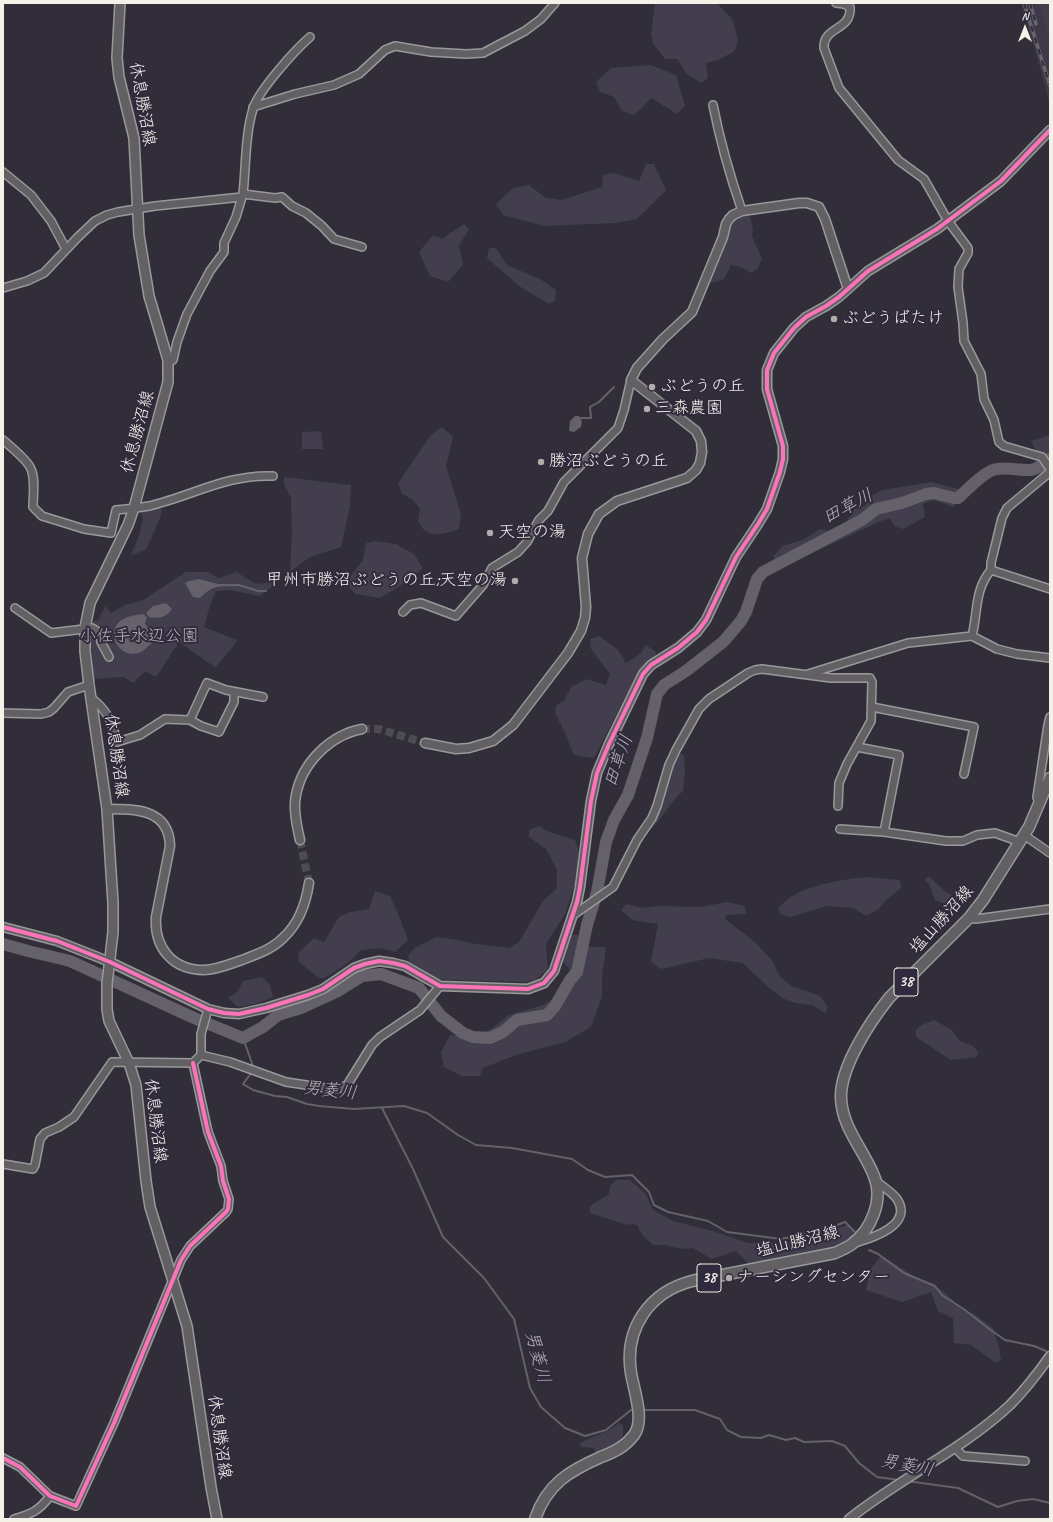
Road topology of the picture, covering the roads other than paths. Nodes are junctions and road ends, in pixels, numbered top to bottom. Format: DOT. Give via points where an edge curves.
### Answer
graph roads {
  1 [pos="120,3"];
  2 [pos="555,3"];
  3 [pos="836,3"];
  4 [pos="850,5"];
  5 [pos="310,37"];
  6 [pos="713,105"];
  7 [pos="253,107"];
  8 [pos="1050,132"];
  9 [pos="3,172"];
  10 [pos="243,196"];
  11 [pos="138,209"];
  12 [pos="742,211"];
  13 [pos="948,221"];
  14 [pos="362,247"];
  15 [pos="66,249"];
  16 [pos="3,288"];
  17 [pos="848,289"];
  18 [pos="168,362"];
  19 [pos="631,380"];
  20 [pos="3,440"];
  21 [pos="1050,469"];
  22 [pos="1050,472"];
  23 [pos="273,476"];
  24 [pos="134,508"];
  25 [pos="991,570"];
  26 [pos="1050,589"];
  27 [pos="15,608"];
  28 [pos="403,612"];
  29 [pos="85,628"];
  30 [pos="972,636"];
  31 [pos="109,657"];
  32 [pos="1050,658"];
  33 [pos="806,674"];
  34 [pos="89,684"];
  35 [pos="234,692"];
  36 [pos="263,696"];
  37 [pos="91,698"];
  38 [pos="872,707"];
  39 [pos="3,713"];
  40 [pos="1050,717"];
  41 [pos="190,720"];
  42 [pos="362,729"];
  43 [pos="425,743"];
  44 [pos="857,747"];
  45 [pos="964,774"];
  46 [pos="1050,778"];
  47 [pos="1039,804"];
  48 [pos="838,806"];
  49 [pos="108,809"];
  50 [pos="840,829"];
  51 [pos="884,832"];
  52 [pos="1022,839"];
  53 [pos="300,840"];
  54 [pos="1050,853"];
  55 [pos="309,883"];
  56 [pos="1050,909"];
  57 [pos="572,916"];
  58 [pos="969,918"];
  59 [pos="3,927"];
  60 [pos="109,966"];
  61 [pos="440,986"];
  62 [pos="208,1009"];
  63 [pos="201,1055"];
  64 [pos="193,1063"];
  65 [pos="129,1064"];
  66 [pos="3,1164"];
  67 [pos="875,1180"];
  68 [pos="852,1245"];
  69 [pos="172,1280"];
  70 [pos="1050,1356"];
  71 [pos="955,1448"];
  72 [pos="3,1458"];
  73 [pos="1025,1461"];
  74 [pos="50,1496"];
  75 [pos="14,1519"];
  76 [pos="217,1519"];
  77 [pos="535,1519"];
  78 [pos="849,1519"];
  1 -- 11 [label="main road, 休息勝沼線" via="119,77 134,138"];
  2 -- 7 [label="street" via="541,19 525,31 483,53 431,52 395,46 385,50 359,74 334,86 295,94"];
  3 -- 4 [label="street"];
  4 -- 13 [label="street" via="849,19 829,34 824,43 839,88 898,160 924,179"];
  5 -- 7 [label="street" via="267,84"];
  6 -- 12 [label="street" via="724,154"];
  7 -- 10 [label="street" via="249,122"];
  8 -- 13 [label="street" via="1001,181"];
  9 -- 15 [label="street" via="31,195 51,221"];
  10 -- 11 [label="street"];
  10 -- 14 [label="street" via="282,197 306,213 334,239"];
  10 -- 18 [label="street" via="224,243 224,252 192,304 176,342 173,360"];
  11 -- 15 [label="street" via="107,215 95,221"];
  11 -- 18 [label="main road, 休息勝沼線" via="139,235 149,296"];
  12 -- 17 [label="street" via="807,203 819,207"];
  12 -- 19 [label="street" via="729,219 692,312 637,368"];
  13 -- 17 [label="street" via="868,271"];
  13 -- 21 [label="street" via="968,248 959,269 958,287 964,341 981,374 984,400 994,420 999,442 1004,446 1042,457"];
  15 -- 16 [label="street" via="44,273"];
  17 -- 57 [label="street" via="806,317 774,353 767,370 767,389 783,446 783,459 773,494 758,524 736,556 702,626 692,638 643,674 636,686 597,773 580,887"];
  18 -- 24 [label="main road, 休息勝沼線" via="168,382"];
  19 -- 28 [label="street" via="618,428 564,482 548,511 518,552 492,568 483,585 456,616 421,603 410,605"];
  19 -- 43 [label="street" via="696,431 702,446 700,463 687,478 617,501 599,514 588,534 582,558 586,607 581,631 568,653 513,726 493,741 469,748 456,749"];
  20 -- 24 [label="street" via="30,467 33,476 34,507 42,516 84,529 111,533 116,510"];
  22 -- 25 [label="street" via="1007,508 1002,518"];
  23 -- 24 [label="street" via="228,480 173,499"];
  24 -- 29 [label="main road, 休息勝沼線" via="90,603"];
  25 -- 26 [label="street"];
  25 -- 30 [label="street" via="981,587"];
  27 -- 29 [label="street" via="51,633"];
  29 -- 31 [label="street" via="92,628 100,633 101,642"];
  29 -- 34 [label="main road, 休息勝沼線"];
  30 -- 32 [label="street" via="997,649"];
  30 -- 33 [label="street" via="908,643"];
  33 -- 38 [label="street" via="831,678 870,678"];
  33 -- 57 [label="street" via="754,670 709,699 699,709 669,765 658,806 613,887"];
  34 -- 37 [label="main road, 休息勝沼線"];
  34 -- 39 [label="street" via="68,692 54,708 45,713"];
  35 -- 36 [label="street"];
  35 -- 41 [label="street" via="207,683"];
  35 -- 41 [label="street" via="234,702 219,732"];
  37 -- 41 [label="street" via="99,704 113,724 117,742 140,735 165,720"];
  37 -- 49 [label="main road, 休息勝沼線"];
  38 -- 44 [label="street" via="871,721"];
  38 -- 45 [label="street" via="974,727"];
  40 -- 47 [label="street" via="1037,797"];
  42 -- 53 [label="street" via="352,731 323,748 304,773 296,800 296,824"];
  44 -- 48 [label="street" via="840,783"];
  44 -- 51 [label="street" via="899,755"];
  46 -- 47 [label="main road, 塩山勝沼線 / 38"];
  47 -- 52 [label="main road, 塩山勝沼線 / 38"];
  49 -- 55 [label="street" via="152,814 167,829 170,846 155,927 160,946 167,956 182,966 211,970 268,950 284,938 297,921 307,897"];
  49 -- 60 [label="main road, 休息勝沼線" via="113,903"];
  50 -- 51 [label="street"];
  51 -- 52 [label="street" via="946,841 963,841 995,832"];
  52 -- 54 [label="street"];
  52 -- 58 [label="main road, 塩山勝沼線 / 38"];
  56 -- 58 [label="street"];
  57 -- 61 [label="street" via="554,971 547,980 537,986 528,989"];
  58 -- 67 [label="main road, 塩山勝沼線 / 38" via="889,998 845,1070 841,1098 843,1112"];
  59 -- 60 [label="street" via="56,941"];
  60 -- 62 [label="street"];
  60 -- 65 [label="main road, 休息勝沼線" via="109,1021"];
  61 -- 62 [label="street" via="405,966 379,961 354,968 308,996 266,1008 239,1014"];
  61 -- 63 [label="street" via="420,1010 372,1045 347,1085 341,1088 286,1082 230,1062"];
  62 -- 63 [label="street" via="201,1034"];
  63 -- 64 [label="street"];
  64 -- 65 [label="street"];
  64 -- 69 [label="street" via="208,1132 221,1166 229,1199 228,1209 190,1246"];
  65 -- 66 [label="street" via="112,1062 74,1117 40,1139 32,1169"];
  65 -- 69 [label="main road, 休息勝沼線" via="137,1089 150,1207"];
  67 -- 68 [label="main road, 塩山勝沼線 / 38" via="877,1193 873,1216 869,1226"];
  67 -- 68 [label="street" via="897,1199 900,1216 895,1225 879,1236"];
  68 -- 77 [label="main road, 塩山勝沼線 / 38" via="836,1253 692,1281 663,1293 647,1308 631,1341 631,1372 639,1419 638,1427 628,1443 618,1450 571,1472 557,1482 542,1501"];
  69 -- 74 [label="street" via="114,1423 76,1506"];
  69 -- 76 [label="main road, 休息勝沼線" via="187,1326"];
  70 -- 71 [label="street" via="1010,1405"];
  71 -- 73 [label="street" via="963,1456"];
  71 -- 78 [label="street" via="867,1504"];
  72 -- 74 [label="street" via="20,1467"];
  74 -- 75 [label="street" via="39,1509"];
}
